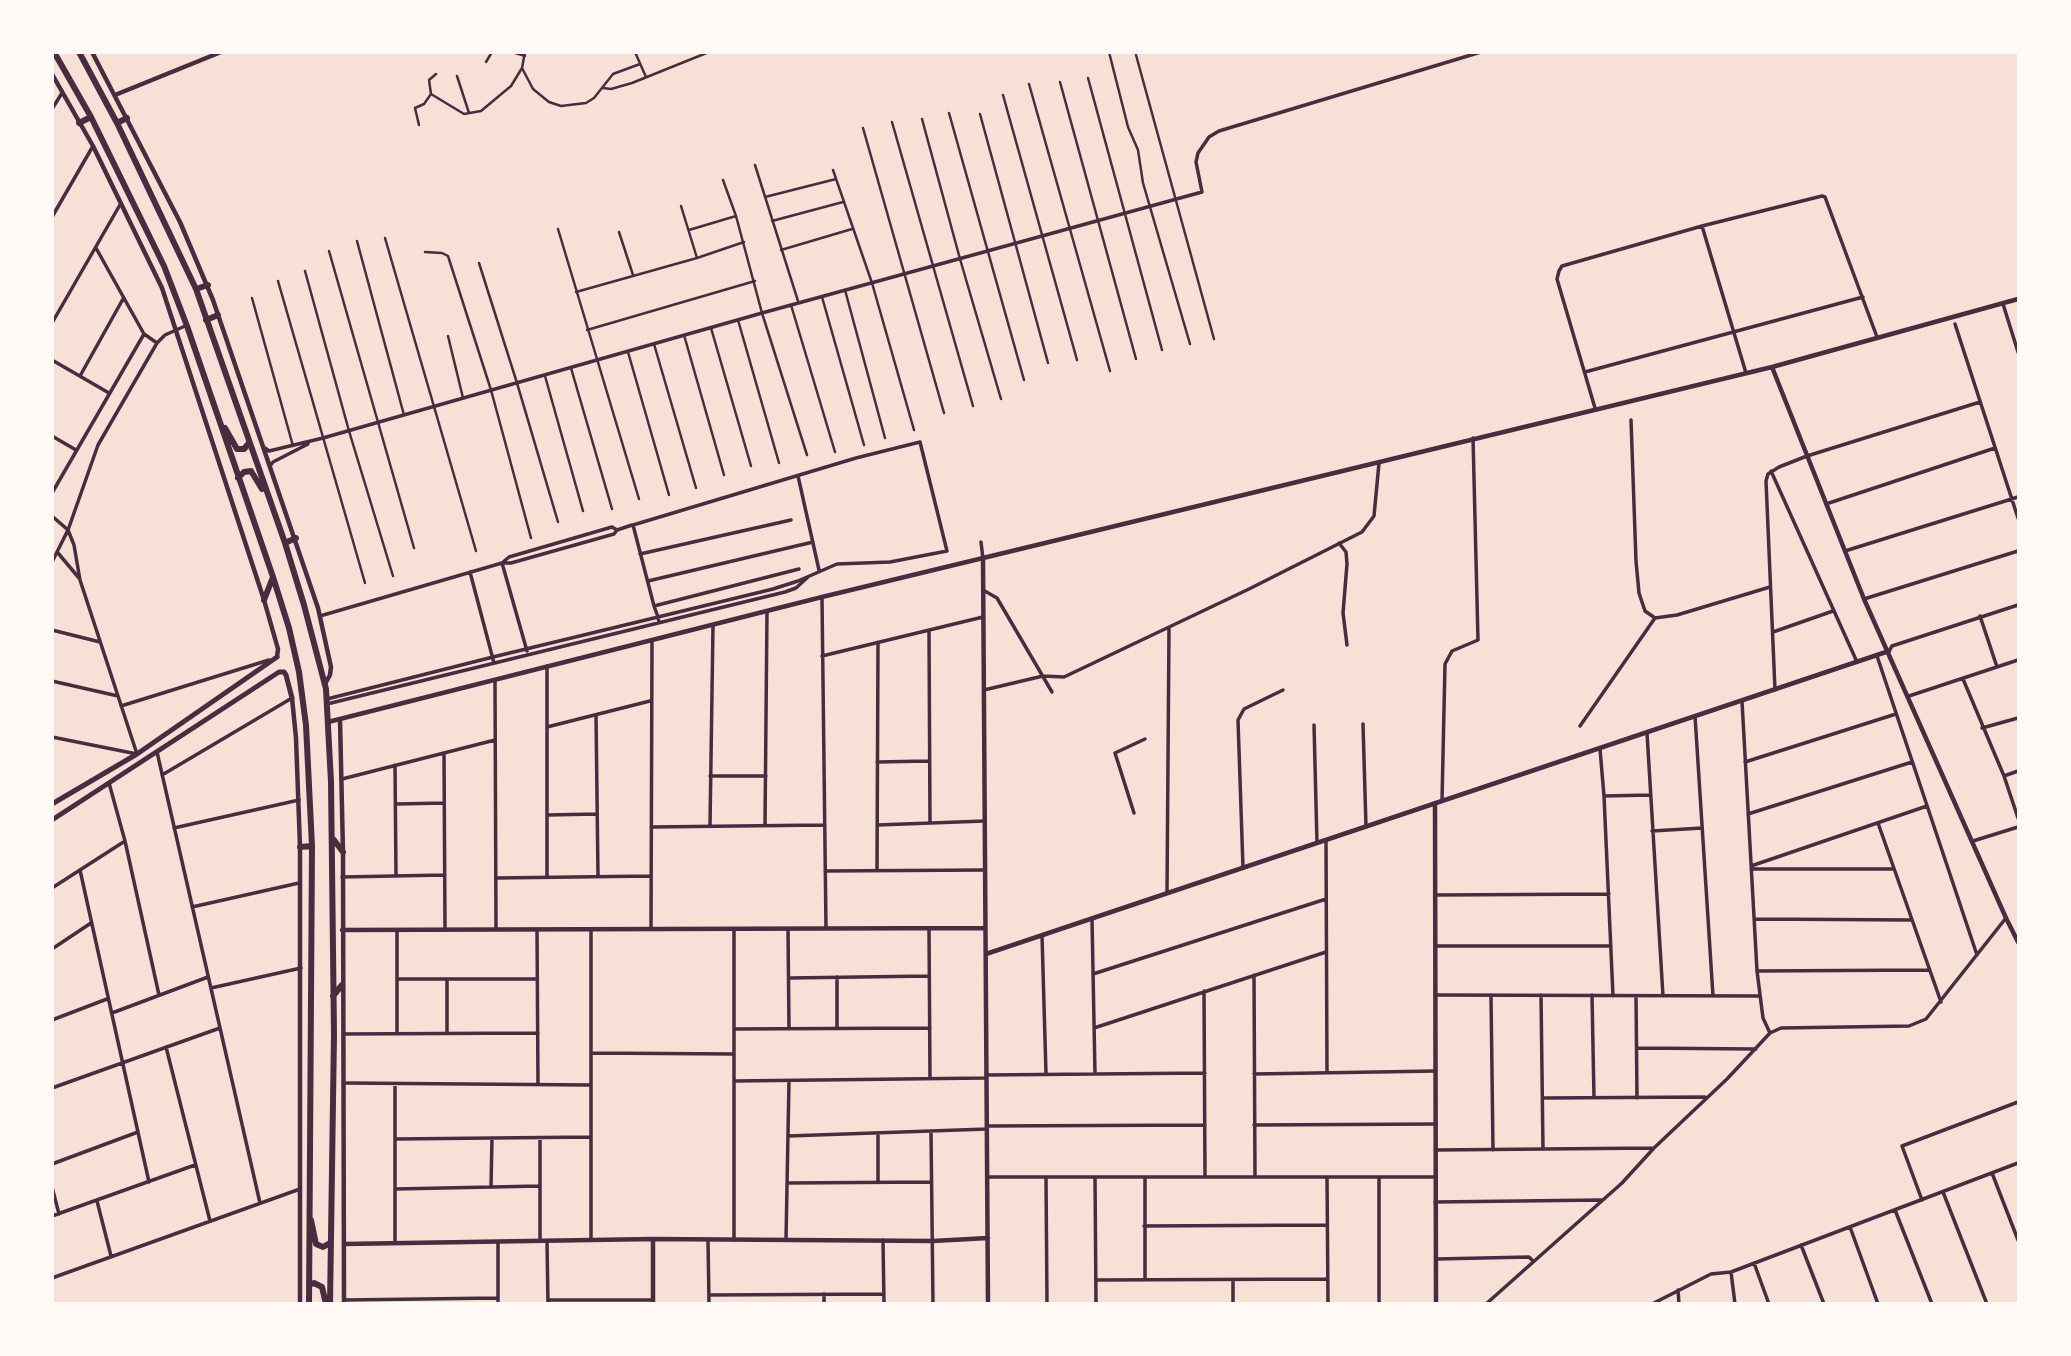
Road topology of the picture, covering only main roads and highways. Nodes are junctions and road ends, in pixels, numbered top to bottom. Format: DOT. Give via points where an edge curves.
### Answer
graph roads {
  1 [pos="54,52"];
  2 [pos="79,52"];
  3 [pos="91,117"];
  4 [pos="127,118"];
  5 [pos="79,123"];
  6 [pos="117,123"];
  7 [pos="208,285"];
  8 [pos="196,289"];
  9 [pos="218,315"];
  10 [pos="206,320"];
  11 [pos="215,410"];
  12 [pos="249,443"];
  13 [pos="238,478"];
  14 [pos="270,502"];
  15 [pos="296,538"];
  16 [pos="285,543"];
  17 [pos="273,577"];
  18 [pos="264,600"];
  19 [pos="277,657"];
  20 [pos="302,697"];
  21 [pos="292,698"];
  22 [pos="185,721"];
  23 [pos="192,729"];
  24 [pos="52,804"];
  25 [pos="52,820"];
  26 [pos="333,838"];
  27 [pos="312,846"];
  28 [pos="300,847"];
  29 [pos="343,852"];
  30 [pos="342,985"];
  31 [pos="333,996"];
  32 [pos="334,1112"];
  33 [pos="343,1112"];
  34 [pos="300,1117"];
  35 [pos="310,1117"];
  36 [pos="308,1211"];
  37 [pos="330,1243"];
  38 [pos="309,1285"];
  39 [pos="309,1304"];
  40 [pos="328,1304"];
  1 -- 3 [label="highway"];
  2 -- 6 [label="highway"];
  3 -- 5 [label="highway"];
  3 -- 11 [label="highway" via="153,239"];
  4 -- 6 [label="highway"];
  6 -- 8 [label="highway"];
  7 -- 8 [label="highway"];
  8 -- 10 [label="highway"];
  9 -- 10 [label="highway"];
  10 -- 12 [label="highway"];
  11 -- 12 [label="highway" via="237,449"];
  11 -- 13 [label="highway"];
  12 -- 14 [label="highway"];
  13 -- 14 [label="highway" via="250,471"];
  13 -- 17 [label="highway"];
  14 -- 16 [label="highway"];
  15 -- 16 [label="highway"];
  16 -- 26 [label="highway" via="327,702"];
  17 -- 18 [label="highway"];
  17 -- 20 [label="highway" via="289,628"];
  19 -- 22 [label="main road"];
  20 -- 21 [label="highway"];
  20 -- 27 [label="highway"];
  21 -- 23 [label="main road" via="288,678 279,672"];
  22 -- 23 [label="main road"];
  22 -- 24 [label="main road"];
  23 -- 25 [label="main road"];
  26 -- 29 [label="highway"];
  26 -- 31 [label="highway"];
  27 -- 28 [label="highway"];
  27 -- 35 [label="highway"];
  30 -- 31 [label="highway"];
  31 -- 32 [label="highway"];
  32 -- 33 [label="highway"];
  32 -- 37 [label="highway"];
  34 -- 35 [label="highway"];
  35 -- 36 [label="highway"];
  36 -- 37 [label="highway" via="315,1242 321,1247"];
  36 -- 38 [label="highway"];
  37 -- 40 [label="highway"];
  38 -- 39 [label="highway"];
  38 -- 40 [label="highway" via="322,1287"];
}
